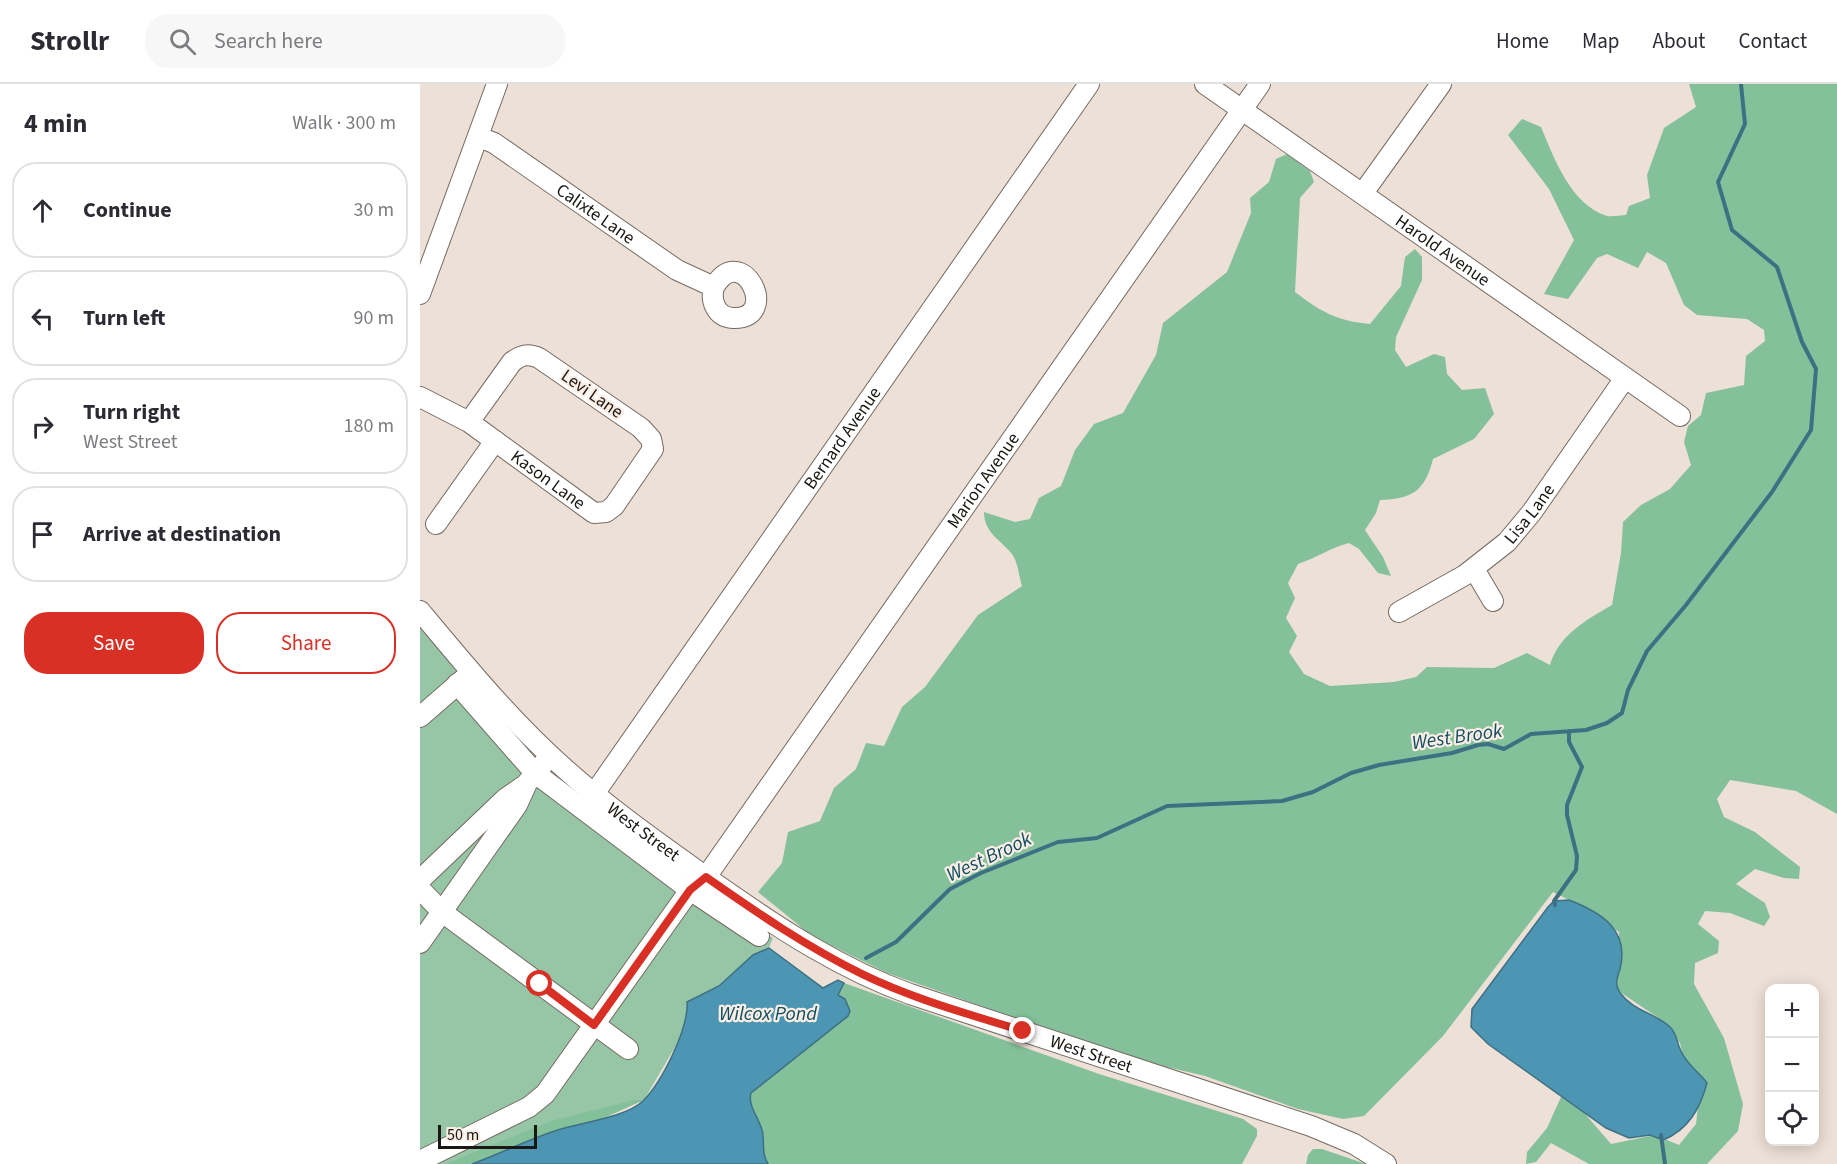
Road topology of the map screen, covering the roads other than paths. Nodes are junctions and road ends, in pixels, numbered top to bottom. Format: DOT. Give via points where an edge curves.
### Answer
graph roads {
  1 [pos="497,84"];
  2 [pos="1089,84"];
  3 [pos="1205,84"];
  4 [pos="1260,84"];
  5 [pos="1441,84"];
  6 [pos="1241,111"];
  7 [pos="479,137"];
  8 [pos="1363,193"];
  9 [pos="714,287"];
  10 [pos="420,294"];
  11 [pos="1624,378"];
  12 [pos="420,397"];
  13 [pos="1680,416"];
  14 [pos="469,422"];
  15 [pos="495,441"];
  16 [pos="603,513"];
  17 [pos="436,524"];
  18 [pos="1474,569"];
  19 [pos="1493,601"];
  20 [pos="420,611"];
  21 [pos="1399,612"];
  22 [pos="473,672"];
  23 [pos="457,684"];
  24 [pos="420,717"];
  25 [pos="551,756"];
  26 [pos="531,778"];
  27 [pos="594,794"];
  28 [pos="706,877"];
  29 [pos="420,880"];
  30 [pos="420,889"];
  31 [pos="690,890"];
  32 [pos="442,912"];
  33 [pos="759,936"];
  34 [pos="420,943"];
  35 [pos="594,1025"];
  36 [pos="628,1049"];
  37 [pos="420,1161"];
  38 [pos="1386,1164"];
  1 -- 7 [label="street"];
  2 -- 27 [label="street, Bernard Avenue"];
  3 -- 6 [label="street, Harold Avenue"];
  4 -- 6 [label="street, Marion Avenue"];
  5 -- 8 [label="street"];
  6 -- 8 [label="street, Harold Avenue"];
  6 -- 28 [label="street, Marion Avenue"];
  7 -- 9 [label="street, Calixte Lane" via="494,143 677,270"];
  7 -- 10 [label="street"];
  8 -- 11 [label="street, Harold Avenue"];
  11 -- 13 [label="street, Harold Avenue"];
  11 -- 18 [label="street, Lisa Lane" via="1519,530"];
  12 -- 14 [label="street, Kason Lane"];
  14 -- 15 [label="street, Kason Lane"];
  14 -- 16 [label="street, Levi Lane" via="517,359 530,355 548,364 651,439 653,450 648,461 614,506"];
  15 -- 16 [label="street, Kason Lane" via="584,508"];
  15 -- 17 [label="street, Kason Lane"];
  18 -- 19 [label="street"];
  18 -- 21 [label="street, Lisa Lane"];
  20 -- 22 [label="street, West Street"];
  22 -- 23 [label="street"];
  22 -- 25 [label="street, West Street"];
  23 -- 24 [label="street"];
  23 -- 26 [label="street"];
  25 -- 26 [label="street"];
  25 -- 27 [label="street, West Street"];
  26 -- 29 [label="street"];
  26 -- 31 [label="street"];
  26 -- 32 [label="street" via="517,805"];
  27 -- 28 [label="street, West Street"];
  28 -- 31 [label="street, Marion Avenue"];
  28 -- 38 [label="street, West Street" via="821,953 885,984 1311,1126 1354,1144"];
  30 -- 32 [label="street"];
  31 -- 33 [label="street"];
  31 -- 35 [label="street, Marion Avenue"];
  32 -- 34 [label="street"];
  32 -- 35 [label="street"];
  35 -- 36 [label="street"];
  35 -- 37 [label="street, Marion Avenue" via="538,1101"];
}
